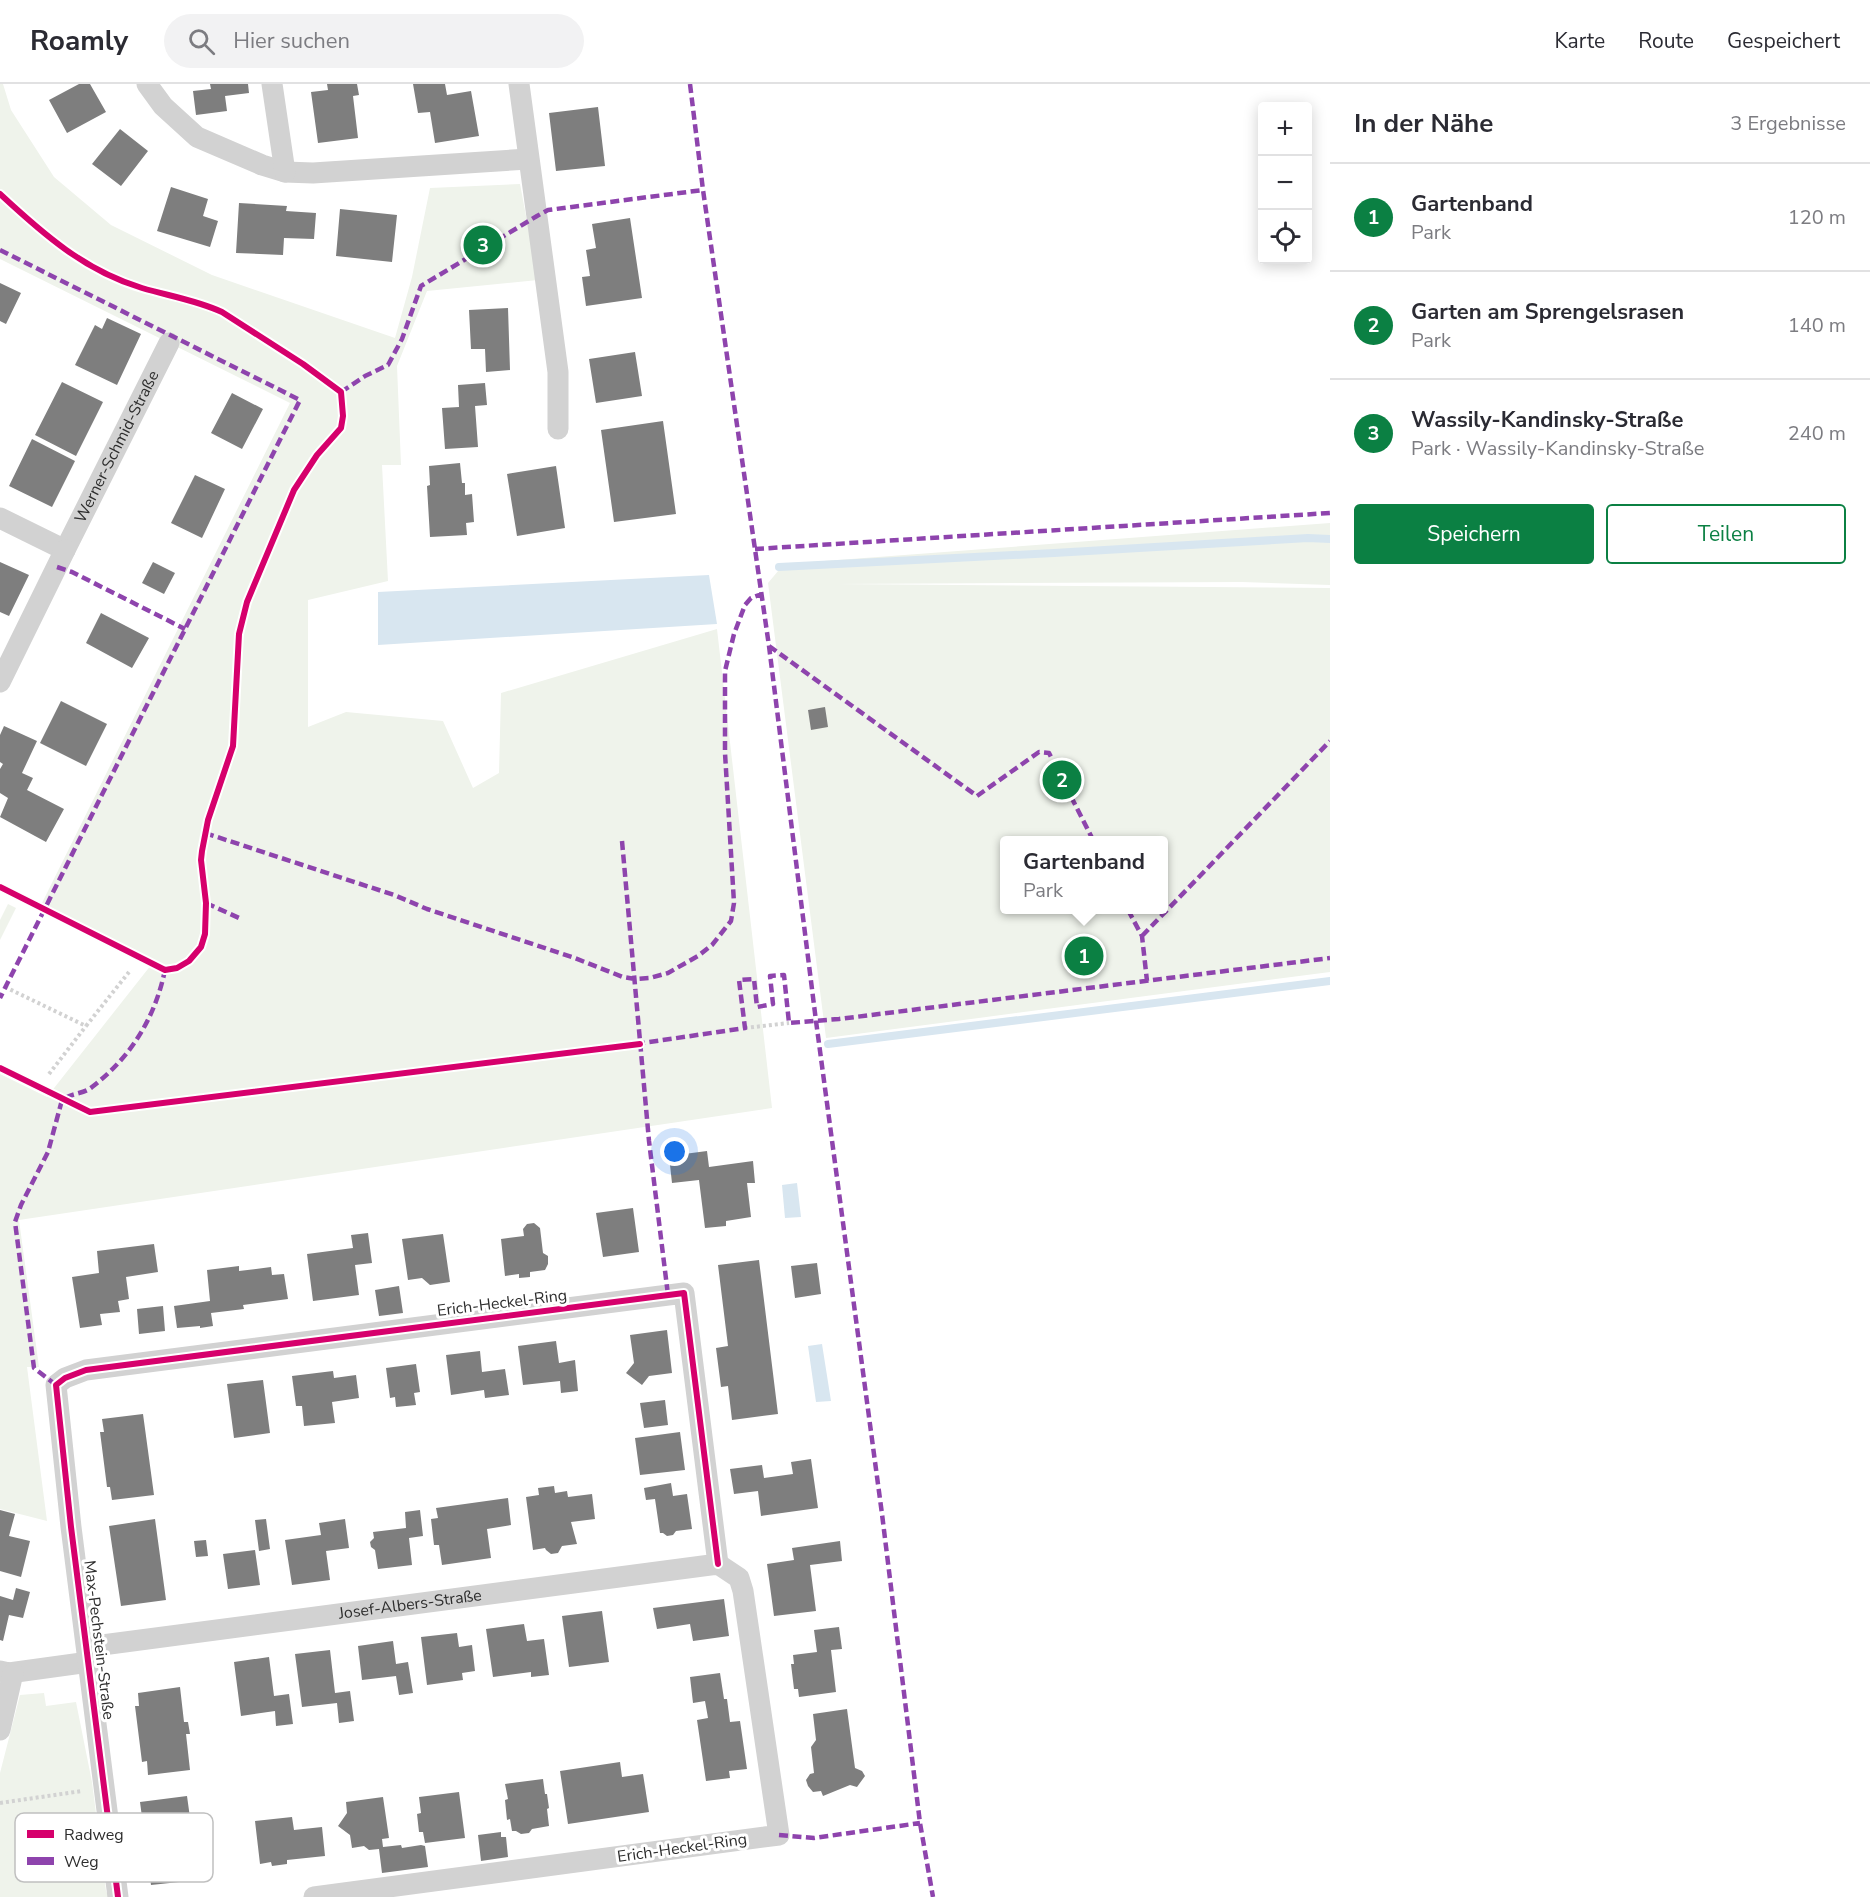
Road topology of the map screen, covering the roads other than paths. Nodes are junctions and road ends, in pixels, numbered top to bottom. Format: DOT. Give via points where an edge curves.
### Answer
graph roads {
  1 [pos="147,84"];
  2 [pos="272,84"];
  3 [pos="519,84"];
  4 [pos="528,159"];
  5 [pos="285,172"];
  6 [pos="169,343"];
  7 [pos="558,429"];
  8 [pos="0,518"];
  9 [pos="65,550"];
  10 [pos="0,682"];
  11 [pos="56,1385"];
  12 [pos="724,1568"];
  13 [pos="88,1655"];
  14 [pos="7,1672"];
  15 [pos="0,1730"];
  16 [pos="108,1813"];
  17 [pos="116,1882"];
  18 [pos="118,1897"];
  19 [pos="314,1897"];
  1 -- 5 [label="street" via="163,106 197,137"];
  2 -- 5 [label="street"];
  3 -- 4 [label="street"];
  4 -- 5 [label="street"];
  4 -- 7 [label="street" via="558,372"];
  6 -- 9 [label="street, Werner-Schmid-Straße"];
  8 -- 9 [label="street"];
  9 -- 10 [label="street, Werner-Schmid-Straße"];
  11 -- 12 [label="street, Erich-Heckel-Ring" via="86,1370 684,1293"];
  11 -- 13 [label="street, Max-Pechstein-Straße"];
  12 -- 13 [label="street, Josef-Albers-Straße"];
  12 -- 19 [label="street, Erich-Heckel-Ring" via="739,1578 743,1591 779,1835"];
  13 -- 14 [label="street, Josef-Albers-Straße"];
  13 -- 16 [label="street, Max-Pechstein-Straße"];
  14 -- 15 [label="street"];
  17 -- 18 [label="street, Max-Pechstein-Straße"];
}
